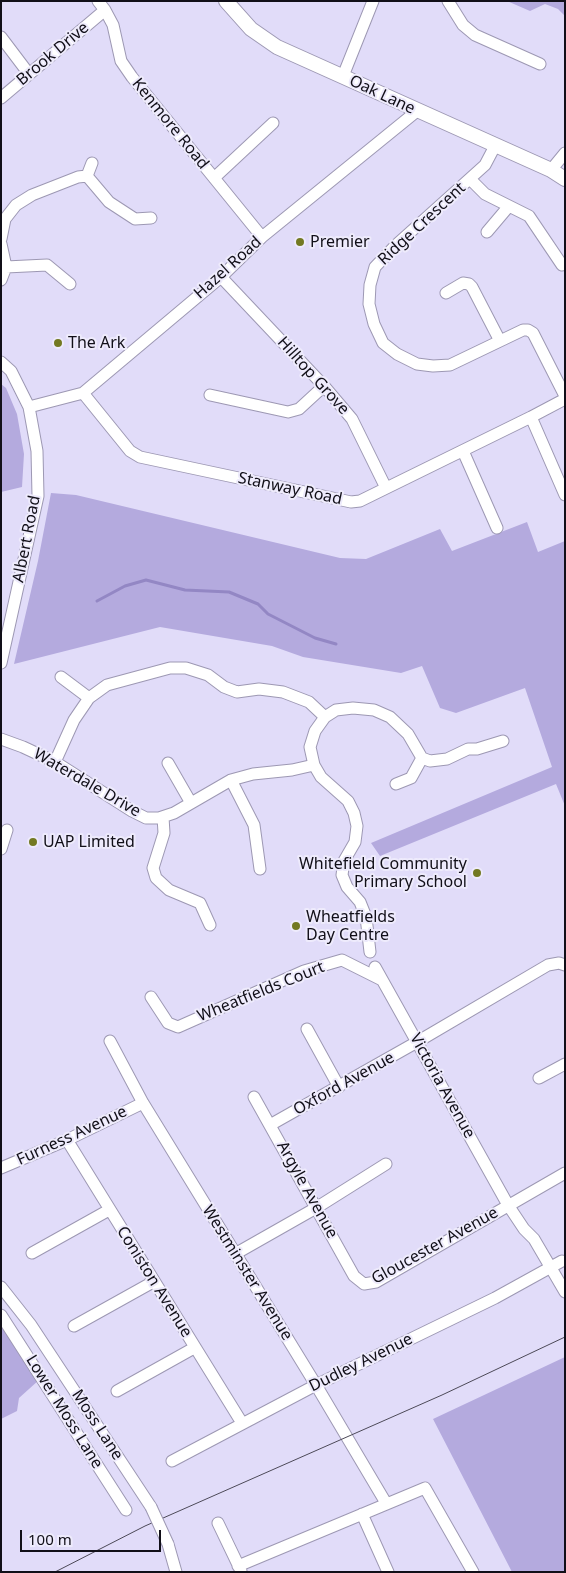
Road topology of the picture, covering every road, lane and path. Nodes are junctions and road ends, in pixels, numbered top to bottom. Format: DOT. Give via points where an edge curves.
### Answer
graph roads {
  1 [pos="226,1"];
  2 [pos="374,1"];
  3 [pos="448,1"];
  4 [pos="101,6"];
  5 [pos="1,37"];
  6 [pos="540,64"];
  7 [pos="29,74"];
  8 [pos="343,76"];
  9 [pos="1,98"];
  10 [pos="417,111"];
  11 [pos="273,123"];
  12 [pos="495,146"];
  13 [pos="565,153"];
  14 [pos="92,164"];
  15 [pos="550,170"];
  16 [pos="88,176"];
  17 [pos="214,178"];
  18 [pos="470,179"];
  19 [pos="565,179"];
  20 [pos="509,206"];
  21 [pos="151,218"];
  22 [pos="486,232"];
  23 [pos="262,237"];
  24 [pos="1,239"];
  25 [pos="1,244"];
  26 [pos="562,265"];
  27 [pos="6,266"];
  28 [pos="221,277"];
  29 [pos="1,280"];
  30 [pos="70,284"];
  31 [pos="446,293"];
  32 [pos="500,341"];
  33 [pos="1,362"];
  34 [pos="324,386"];
  35 [pos="83,393"];
  36 [pos="210,395"];
  37 [pos="565,398"];
  38 [pos="29,407"];
  39 [pos="531,417"];
  40 [pos="463,451"];
  41 [pos="386,488"];
  42 [pos="565,495"];
  43 [pos="497,528"];
  44 [pos="2,658"];
  45 [pos="61,677"];
  46 [pos="89,698"];
  47 [pos="325,717"];
  48 [pos="1,739"];
  49 [pos="502,741"];
  50 [pos="422,758"];
  51 [pos="55,762"];
  52 [pos="168,763"];
  53 [pos="314,765"];
  54 [pos="231,780"];
  55 [pos="396,784"];
  56 [pos="191,804"];
  57 [pos="163,817"];
  58 [pos="7,830"];
  59 [pos="1,849"];
  60 [pos="260,869"];
  61 [pos="210,917"];
  62 [pos="370,952"];
  63 [pos="562,964"];
  64 [pos="376,967"];
  65 [pos="382,980"];
  66 [pos="151,997"];
  67 [pos="307,1029"];
  68 [pos="110,1041"];
  69 [pos="417,1042"];
  70 [pos="565,1064"];
  71 [pos="539,1078"];
  72 [pos="339,1087"];
  73 [pos="254,1097"];
  74 [pos="142,1103"];
  75 [pos="270,1125"];
  76 [pos="67,1140"];
  77 [pos="386,1164"];
  78 [pos="1,1168"];
  79 [pos="565,1173"];
  80 [pos="508,1205"];
  81 [pos="316,1208"];
  82 [pos="109,1210"];
  83 [pos="32,1253"];
  84 [pos="236,1254"];
  85 [pos="562,1262"];
  86 [pos="551,1268"];
  87 [pos="153,1282"];
  88 [pos="360,1282"];
  89 [pos="1,1287"];
  90 [pos="565,1292"];
  91 [pos="1,1315"];
  92 [pos="74,1326"];
  93 [pos="194,1348"];
  94 [pos="316,1385"];
  95 [pos="117,1391"];
  96 [pos="242,1423"];
  97 [pos="172,1461"];
  98 [pos="386,1503"];
  99 [pos="126,1510"];
  100 [pos="362,1514"];
  101 [pos="218,1523"];
  102 [pos="240,1569"];
  103 [pos="176,1572"];
  104 [pos="388,1572"];
  105 [pos="473,1572"];
  1 -- 8 [label="street, Oak Lane" via="251,29 277,47"];
  2 -- 8 [label="street"];
  3 -- 6 [label="street" via="475,35"];
  4 -- 7 [label="street, Brook Drive"];
  4 -- 17 [label="street, Kenmore Road" via="113,25 121,61"];
  5 -- 7 [label="street"];
  7 -- 9 [label="street, Brook Drive"];
  8 -- 10 [label="street, Oak Lane"];
  10 -- 12 [label="street, Oak Lane"];
  10 -- 23 [label="street, Hazel Road"];
  11 -- 17 [label="street"];
  12 -- 15 [label="street, Oak Lane"];
  12 -- 18 [label="street, Ridge Crescent" via="485,165"];
  13 -- 15 [label="street"];
  14 -- 16 [label="street"];
  15 -- 19 [label="street, Oak Lane"];
  16 -- 21 [label="street" via="109,202 134,224"];
  16 -- 24 [label="street" via="41,191 16,205 5,219"];
  17 -- 23 [label="street, Kenmore Road"];
  18 -- 20 [label="street" via="485,194"];
  18 -- 32 [label="street, Ridge Crescent" via="376,267 368,304 383,343 417,364 450,365"];
  20 -- 22 [label="street"];
  20 -- 26 [label="street" via="529,216"];
  23 -- 28 [label="street, Hazel Road"];
  25 -- 27 [label="street"];
  27 -- 29 [label="street"];
  27 -- 30 [label="street" via="47,265"];
  28 -- 34 [label="street, Hilltop Grove"];
  28 -- 35 [label="street, Hazel Road"];
  31 -- 32 [label="street" via="469,284"];
  32 -- 37 [label="street, Ridge Crescent" via="523,330 533,333"];
  33 -- 38 [label="street, Albert Road" via="11,372"];
  34 -- 36 [label="street" via="299,410 288,412"];
  34 -- 41 [label="street, Hilltop Grove" via="352,419"];
  35 -- 38 [label="street, Hazel Road"];
  35 -- 41 [label="street, Stanway Road" via="130,451 140,457 351,502"];
  37 -- 39 [label="street, Stanway Road"];
  38 -- 44 [label="street, Albert Road" via="37,451 38,496"];
  39 -- 40 [label="street, Stanway Road"];
  39 -- 42 [label="street"];
  40 -- 41 [label="street, Stanway Road"];
  40 -- 43 [label="street"];
  45 -- 46 [label="street" via="68,688"];
  46 -- 47 [label="street" via="107,685 170,668 186,668 208,675 237,692 259,689 284,692 309,702"];
  46 -- 51 [label="street" via="74,720"];
  47 -- 50 [label="street" via="336,710 374,710 390,717 408,734"];
  47 -- 53 [label="street" via="315,731 310,747"];
  48 -- 51 [label="street, Waterdale Drive"];
  49 -- 50 [label="street" via="468,749 446,759 430,761"];
  50 -- 55 [label="street" via="411,778"];
  51 -- 57 [label="street, Waterdale Drive" via="132,811 146,818"];
  52 -- 56 [label="street"];
  53 -- 54 [label="street, Waterdale Drive"];
  53 -- 62 [label="street" via="321,777 348,801 354,813 357,826 355,842 344,861 342,875 360,902 366,918"];
  54 -- 56 [label="street, Waterdale Drive"];
  54 -- 60 [label="street" via="254,824"];
  56 -- 57 [label="street, Waterdale Drive"];
  57 -- 61 [label="street" via="164,833 153,868 156,878 169,890 200,903"];
  58 -- 59 [label="street"];
  63 -- 69 [label="street, Oxford Avenue" via="548,965"];
  64 -- 65 [label="street, Victoria Avenue"];
  65 -- 66 [label="street, Wheatfields Court" via="342,960 304,971 178,1027 168,1023"];
  65 -- 69 [label="street, Victoria Avenue"];
  67 -- 72 [label="street"];
  68 -- 74 [label="street, Westminster Avenue"];
  69 -- 72 [label="street, Oxford Avenue"];
  69 -- 80 [label="street, Victoria Avenue"];
  70 -- 71 [label="street"];
  72 -- 75 [label="street, Oxford Avenue"];
  73 -- 75 [label="street, Argyle Avenue"];
  74 -- 76 [label="street, Furness Avenue"];
  74 -- 84 [label="street, Westminster Avenue"];
  75 -- 81 [label="street, Argyle Avenue"];
  76 -- 78 [label="street, Furness Avenue"];
  76 -- 82 [label="street, Coniston Avenue"];
  77 -- 81 [label="street"];
  79 -- 80 [label="street, Gloucester Avenue"];
  80 -- 86 [label="street, Victoria Avenue"];
  80 -- 88 [label="street, Gloucester Avenue" via="376,1282"];
  81 -- 84 [label="street"];
  81 -- 88 [label="street, Argyle Avenue"];
  82 -- 83 [label="street"];
  82 -- 87 [label="street, Coniston Avenue"];
  84 -- 94 [label="street, Westminster Avenue"];
  85 -- 86 [label="street, Dudley Avenue"];
  86 -- 90 [label="street, Victoria Avenue"];
  86 -- 94 [label="street, Dudley Avenue"];
  87 -- 92 [label="street"];
  87 -- 93 [label="street, Coniston Avenue"];
  89 -- 103 [label="street, Moss Lane, bridge" via="31,1325 151,1507 168,1544"];
  91 -- 99 [label="street, Lower Moss Lane"];
  93 -- 95 [label="street"];
  93 -- 96 [label="street, Coniston Avenue"];
  94 -- 96 [label="street, Dudley Avenue"];
  94 -- 98 [label="street, Westminster Avenue"];
  96 -- 97 [label="street, Dudley Avenue"];
  98 -- 100 [label="street"];
  98 -- 105 [label="street" via="425,1488"];
  100 -- 102 [label="street"];
  100 -- 104 [label="street"];
  101 -- 102 [label="street"];
}
